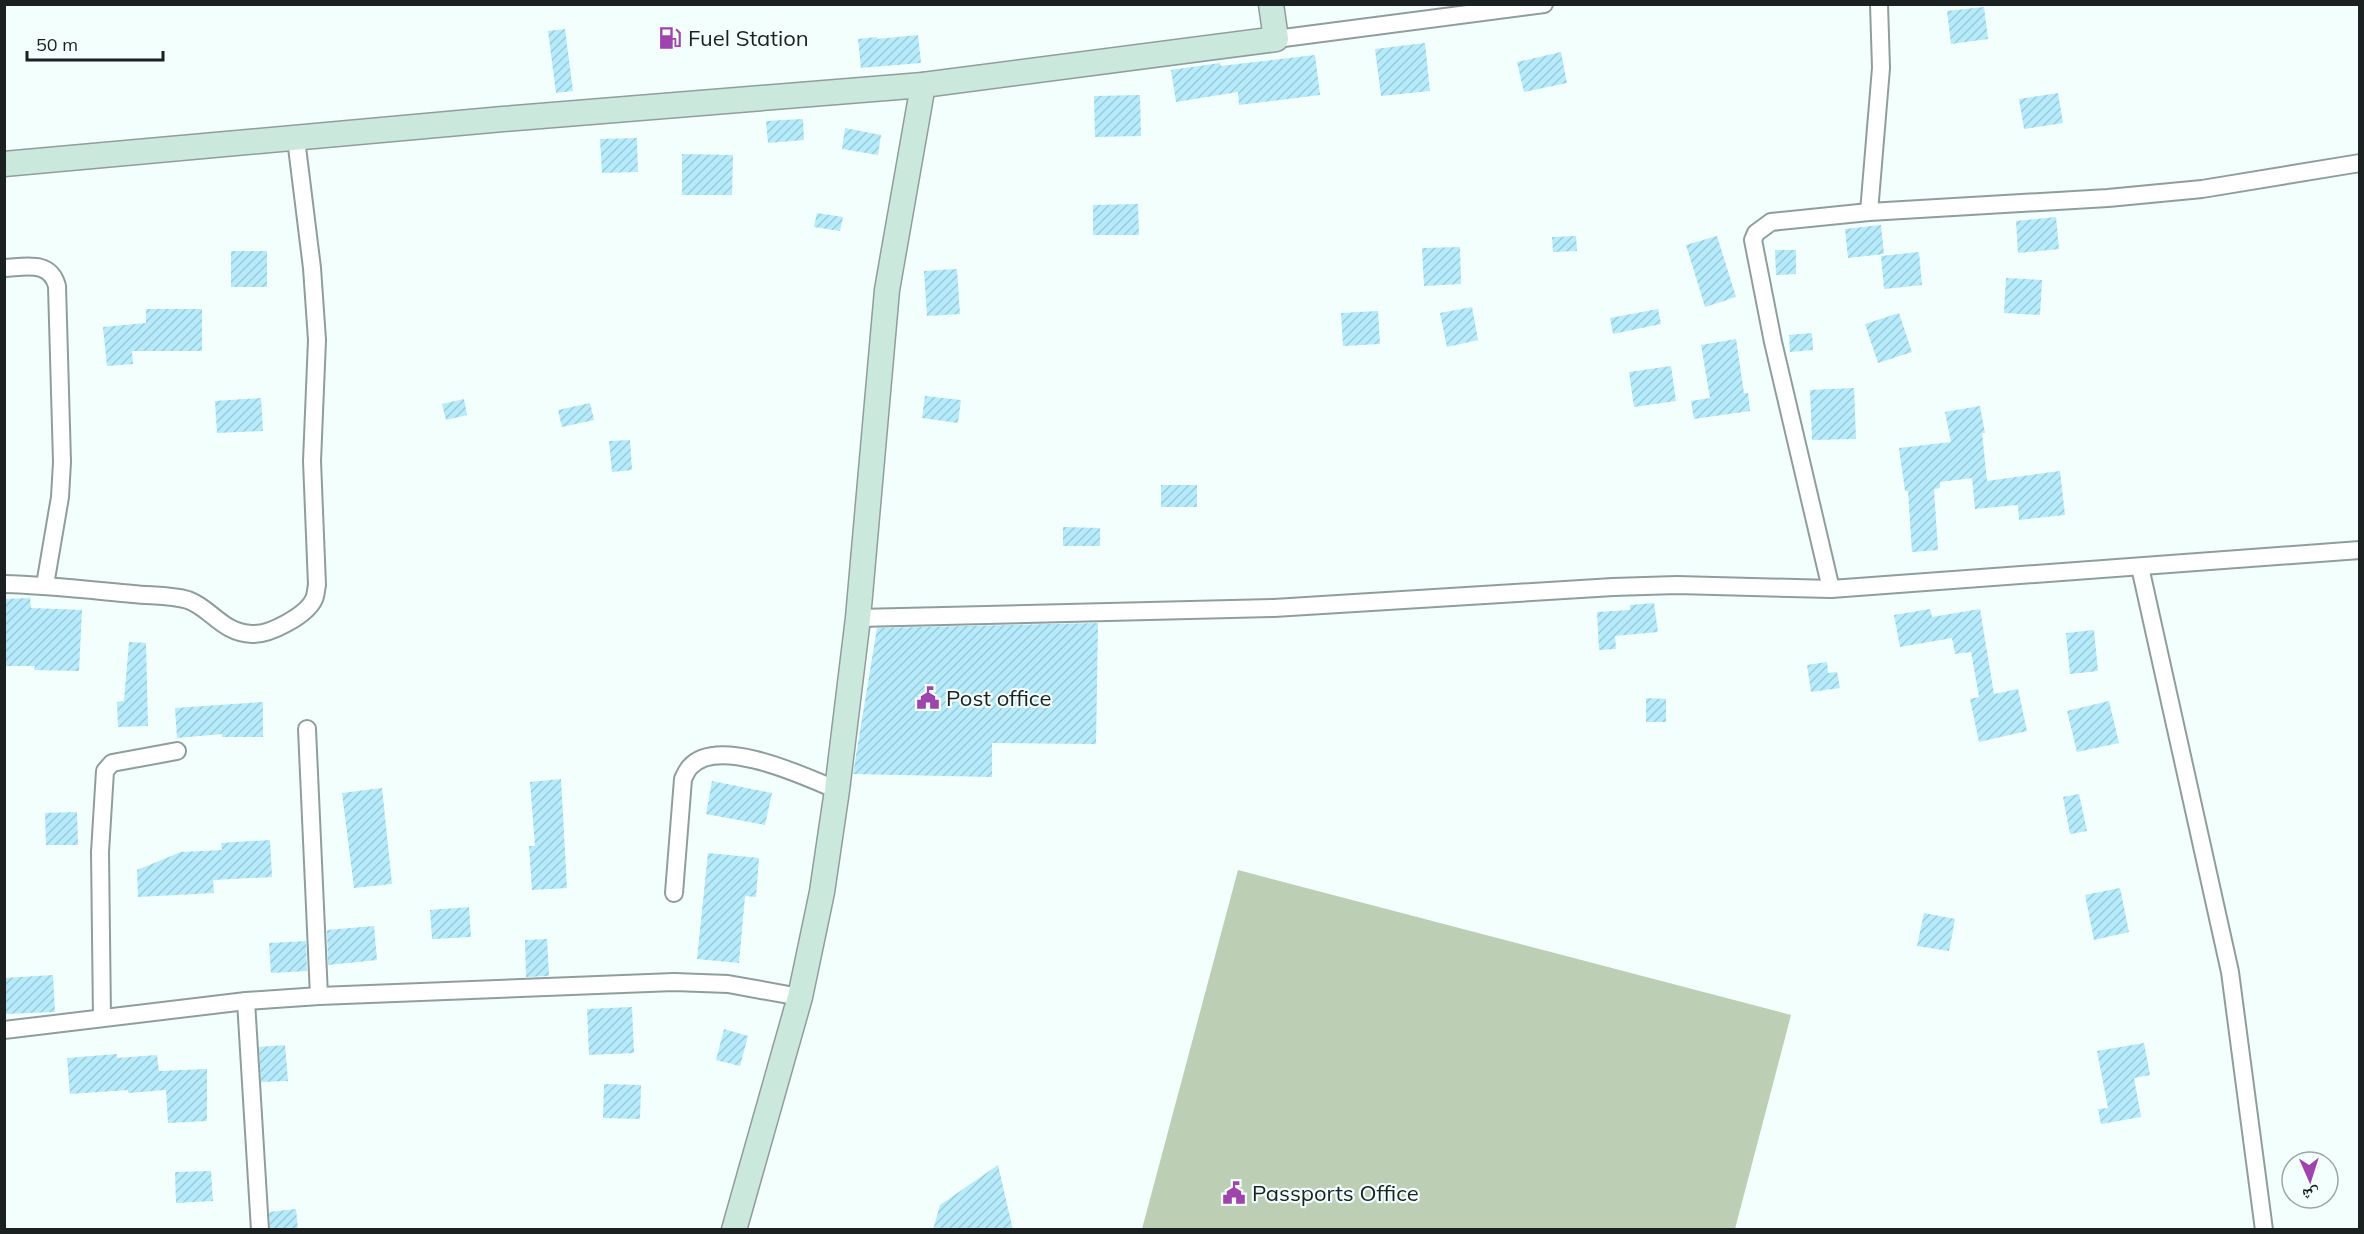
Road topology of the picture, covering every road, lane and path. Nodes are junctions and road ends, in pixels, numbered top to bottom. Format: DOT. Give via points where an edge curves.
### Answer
graph roads {
  1 [pos="1271,4"];
  2 [pos="1544,4"];
  3 [pos="1879,4"];
  4 [pos="1276,39"];
  5 [pos="923,85"];
  6 [pos="296,139"];
  7 [pos="2360,163"];
  8 [pos="4,164"];
  9 [pos="1869,212"];
  10 [pos="4,268"];
  11 [pos="2360,550"];
  12 [pos="2140,567"];
  13 [pos="4,584"];
  14 [pos="45,585"];
  15 [pos="1831,589"];
  16 [pos="858,618"];
  17 [pos="307,729"];
  18 [pos="177,751"];
  19 [pos="837,790"];
  20 [pos="674,893"];
  21 [pos="319,996"];
  22 [pos="800,997"];
  23 [pos="246,1001"];
  24 [pos="102,1018"];
  25 [pos="4,1030"];
  26 [pos="261,1230"];
  27 [pos="734,1230"];
  28 [pos="2264,1230"];
  1 -- 4 [label="street"];
  2 -- 4 [label="street"];
  3 -- 9 [label="street" via="1881,68"];
  4 -- 5 [label="street"];
  5 -- 6 [label="street"];
  5 -- 16 [label="street" via="887,290"];
  6 -- 8 [label="street"];
  6 -- 14 [label="street" via="317,340 312,461 317,585 314,599 308,608 280,627 251,634 219,622 187,600"];
  7 -- 9 [label="street" via="2202,189"];
  9 -- 15 [label="street" via="1771,222 1762,226 1753,240"];
  10 -- 14 [label="street" via="38,267 54,276 57,286 62,462"];
  11 -- 12 [label="street"];
  12 -- 15 [label="street"];
  12 -- 28 [label="street" via="2230,972"];
  13 -- 14 [label="street"];
  15 -- 16 [label="street" via="1613,586 1274,608"];
  16 -- 19 [label="street"];
  17 -- 21 [label="street"];
  18 -- 24 [label="street" via="112,763 105,771 100,852"];
  19 -- 20 [label="street" via="747,757 706,758 691,765 683,779"];
  19 -- 22 [label="street" via="822,892"];
  21 -- 22 [label="street" via="674,982 728,984"];
  21 -- 23 [label="street"];
  22 -- 27 [label="street"];
  23 -- 24 [label="street"];
  23 -- 26 [label="street"];
  24 -- 25 [label="street"];
}
